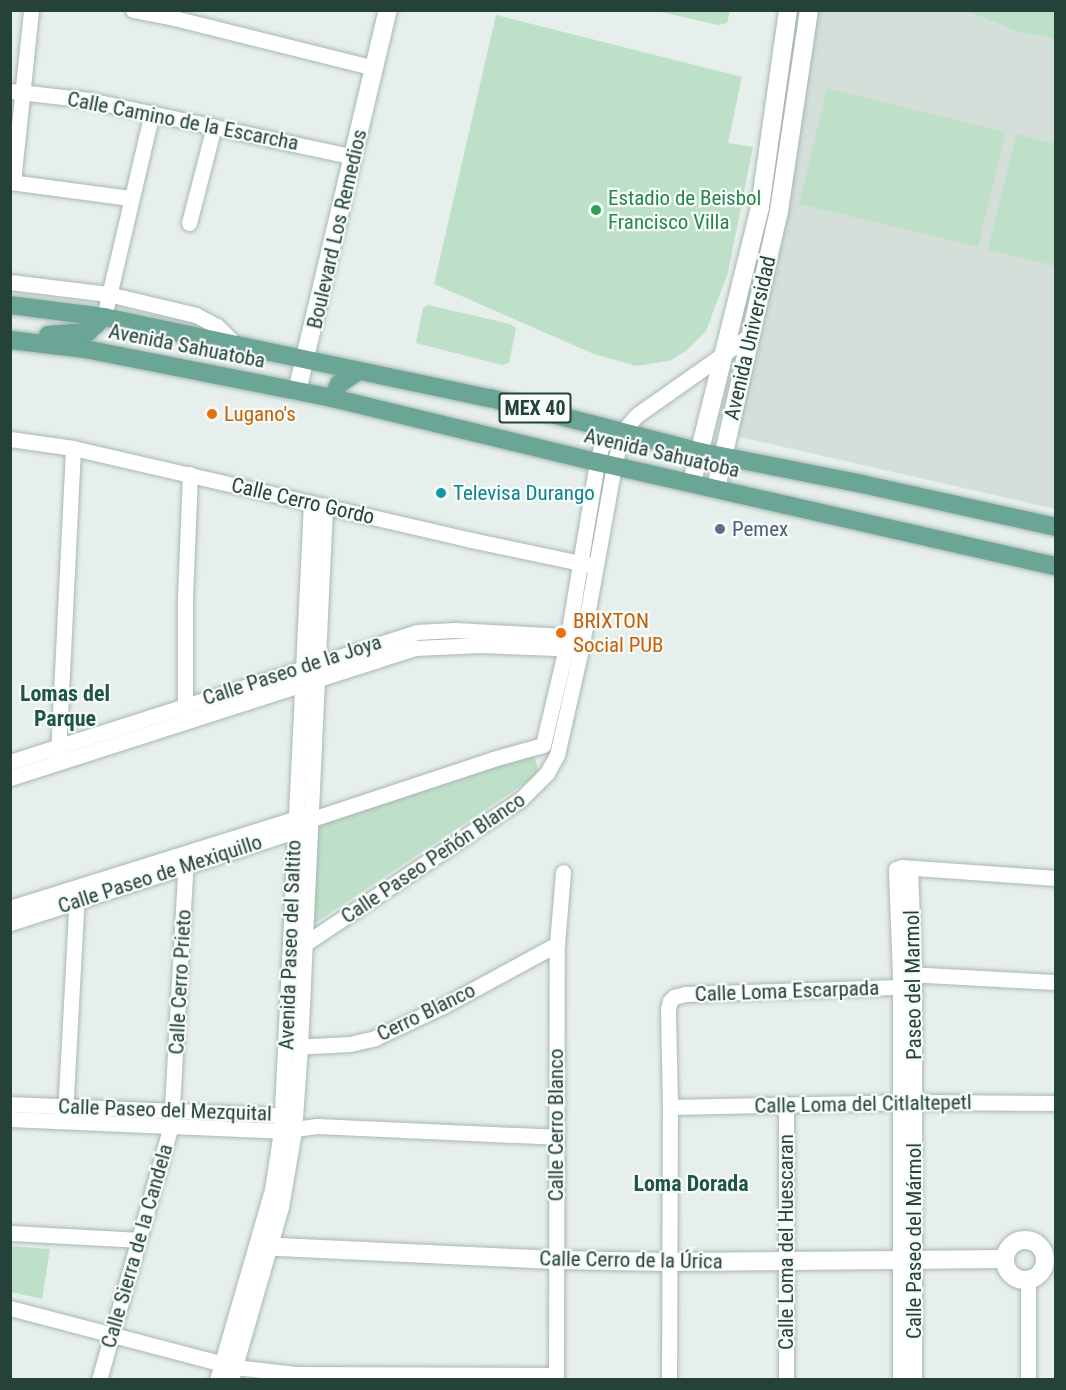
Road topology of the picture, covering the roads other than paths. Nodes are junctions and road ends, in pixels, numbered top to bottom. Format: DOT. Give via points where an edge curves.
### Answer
graph roads {
  1 [pos="31,10"];
  2 [pos="133,10"];
  3 [pos="388,10"];
  4 [pos="788,10"];
  5 [pos="809,10"];
  6 [pos="374,68"];
  7 [pos="16,92"];
  8 [pos="152,113"];
  9 [pos="214,126"];
  10 [pos="354,157"];
  11 [pos="12,182"];
  12 [pos="130,198"];
  13 [pos="760,207"];
  14 [pos="779,211"];
  15 [pos="189,223"];
  16 [pos="10,282"];
  17 [pos="108,294"];
  18 [pos="10,305"];
  19 [pos="104,316"];
  20 [pos="749,336"];
  21 [pos="10,339"];
  22 [pos="236,345"];
  23 [pos="726,351"];
  24 [pos="305,360"];
  25 [pos="357,372"];
  26 [pos="297,391"];
  27 [pos="332,398"];
  28 [pos="615,429"];
  29 [pos="10,439"];
  30 [pos="73,448"];
  31 [pos="701,452"];
  32 [pos="723,456"];
  33 [pos="605,463"];
  34 [pos="190,474"];
  35 [pos="692,482"];
  36 [pos="716,488"];
  37 [pos="318,505"];
  38 [pos="1056,527"];
  39 [pos="587,564"];
  40 [pos="1056,566"];
  41 [pos="574,643"];
  42 [pos="318,662"];
  43 [pos="303,667"];
  44 [pos="317,679"];
  45 [pos="302,683"];
  46 [pos="184,704"];
  47 [pos="184,721"];
  48 [pos="543,745"];
  49 [pos="58,753"];
  50 [pos="556,755"];
  51 [pos="10,762"];
  52 [pos="10,777"];
  53 [pos="304,822"];
  54 [pos="186,860"];
  55 [pos="562,872"];
  56 [pos="1056,878"];
  57 [pos="77,893"];
  58 [pos="10,908"];
  59 [pos="10,923"];
  60 [pos="556,944"];
  61 [pos="297,948"];
  62 [pos="905,979"];
  63 [pos="1056,982"];
  64 [pos="293,1047"];
  65 [pos="907,1102"];
  66 [pos="1055,1103"];
  67 [pos="10,1104"];
  68 [pos="786,1104"];
  69 [pos="670,1107"];
  70 [pos="65,1114"];
  71 [pos="172,1118"];
  72 [pos="10,1119"];
  73 [pos="288,1123"];
  74 [pos="556,1137"];
  75 [pos="10,1233"];
  76 [pos="138,1240"];
  77 [pos="264,1246"];
  78 [pos="907,1258"];
  79 [pos="1005,1259"];
  80 [pos="1050,1259"];
  81 [pos="555,1260"];
  82 [pos="785,1260"];
  83 [pos="669,1262"];
  84 [pos="1028,1280"];
  85 [pos="10,1308"];
  86 [pos="111,1335"];
  87 [pos="226,1373"];
  88 [pos="301,1377"];
  89 [pos="556,1377"];
  90 [pos="99,1380"];
  91 [pos="669,1380"];
  92 [pos="786,1380"];
  93 [pos="900,1380"];
  94 [pos="914,1380"];
  95 [pos="1028,1380"];
  1 -- 7 [label="street"];
  2 -- 6 [label="street"];
  3 -- 6 [label="street, Boulevard Los Remedios"];
  4 -- 13 [label="street, Avenida Universidad"];
  5 -- 14 [label="street, Avenida Universidad"];
  6 -- 10 [label="street, Boulevard Los Remedios"];
  7 -- 8 [label="street, Calle Camino de la Escarcha" via="89,100"];
  7 -- 11 [label="street"];
  8 -- 9 [label="street, Calle Camino de la Escarcha"];
  8 -- 12 [label="street"];
  9 -- 10 [label="street, Calle Camino de la Escarcha"];
  9 -- 15 [label="street"];
  10 -- 24 [label="street, Boulevard Los Remedios"];
  11 -- 12 [label="street"];
  12 -- 17 [label="street"];
  13 -- 14 [label="street"];
  13 -- 23 [label="street, Avenida Universidad"];
  14 -- 20 [label="street, Avenida Universidad"];
  16 -- 17 [label="street"];
  17 -- 19 [label="street"];
  17 -- 22 [label="street" via="208,320"];
  18 -- 19 [label="main road, Avenida Sahuatoba / MEX 40"];
  19 -- 21 [label="main road" via="95,327 81,334 23,335"];
  19 -- 22 [label="main road, Avenida Sahuatoba / MEX 40"];
  20 -- 23 [label="street"];
  20 -- 32 [label="street, Avenida Universidad"];
  21 -- 26 [label="main road, Avenida Sahuatoba / MEX 40"];
  22 -- 24 [label="main road, Avenida Sahuatoba / MEX 40"];
  23 -- 28 [label="street"];
  23 -- 31 [label="street, Avenida Universidad"];
  24 -- 25 [label="main road, Avenida Sahuatoba / MEX 40"];
  24 -- 26 [label="street, Boulevard Los Remedios"];
  25 -- 27 [label="main road" via="339,384"];
  25 -- 28 [label="main road, Avenida Sahuatoba / MEX 40" via="490,398"];
  26 -- 27 [label="main road, Avenida Sahuatoba / MEX 40"];
  27 -- 33 [label="main road, Avenida Sahuatoba / MEX 40"];
  28 -- 31 [label="main road, Avenida Sahuatoba / MEX 40"];
  28 -- 33 [label="street, Calle Paseo Peñón Blanco"];
  29 -- 30 [label="street, Calle Cerro Gordo"];
  30 -- 34 [label="street, Calle Cerro Gordo"];
  30 -- 49 [label="street"];
  31 -- 32 [label="main road, Avenida Sahuatoba / MEX 40"];
  31 -- 35 [label="street, Avenida Universidad"];
  32 -- 36 [label="street, Avenida Universidad"];
  32 -- 38 [label="main road, Avenida Sahuatoba / MEX 40"];
  33 -- 35 [label="main road, Avenida Sahuatoba / MEX 40"];
  33 -- 39 [label="street, Calle Paseo Peñón Blanco"];
  34 -- 37 [label="street, Calle Cerro Gordo"];
  34 -- 46 [label="street"];
  35 -- 36 [label="main road, Avenida Sahuatoba / MEX 40"];
  36 -- 40 [label="main road, Avenida Sahuatoba / MEX 40"];
  37 -- 39 [label="street, Calle Cerro Gordo"];
  37 -- 42 [label="street, Avenida Paseo del Saltito"];
  37 -- 43 [label="street, Avenida Paseo del Saltito"];
  39 -- 41 [label="street, Calle Paseo Peñón Blanco"];
  41 -- 42 [label="street, Calle Paseo de la Joya" via="455,630 417,632"];
  41 -- 44 [label="street, Calle Paseo de la Joya" via="427,646"];
  41 -- 48 [label="street, Calle Paseo Peñón Blanco"];
  41 -- 50 [label="street, Calle Paseo Peñón Blanco"];
  42 -- 43 [label="street, Calle Paseo de la Joya"];
  42 -- 44 [label="street, Avenida Paseo del Saltito"];
  43 -- 45 [label="street, Avenida Paseo del Saltito"];
  43 -- 46 [label="street, Calle Paseo de la Joya"];
  44 -- 45 [label="street, Calle Paseo de la Joya"];
  44 -- 53 [label="street, Avenida Paseo del Saltito"];
  45 -- 47 [label="street, Calle Paseo de la Joya"];
  45 -- 53 [label="street, Avenida Paseo del Saltito"];
  46 -- 47 [label="street"];
  46 -- 49 [label="street, Calle Paseo de la Joya"];
  47 -- 49 [label="street, Calle Paseo de la Joya"];
  48 -- 50 [label="street"];
  48 -- 53 [label="street, Calle Paseo de Mexiquillo"];
  49 -- 51 [label="street, Calle Paseo de la Joya"];
  49 -- 52 [label="street, Calle Paseo de la Joya"];
  50 -- 61 [label="street, Calle Paseo Peñón Blanco" via="547,773 521,799"];
  53 -- 54 [label="street, Calle Paseo de Mexiquillo"];
  53 -- 61 [label="street, Avenida Paseo del Saltito"];
  54 -- 57 [label="street, Calle Paseo de Mexiquillo"];
  54 -- 71 [label="street, Calle Cerro Prieto"];
  55 -- 60 [label="street, Calle Cerro Blanco"];
  56 -- 62 [label="street, Paseo del Marmol" via="903,869"];
  57 -- 58 [label="street, Calle Paseo de Mexiquillo"];
  57 -- 59 [label="street, Calle Paseo de Mexiquillo"];
  57 -- 70 [label="street"];
  60 -- 64 [label="street, Cerro Blanco" via="375,1038 350,1044"];
  60 -- 74 [label="street, Calle Cerro Blanco"];
  61 -- 64 [label="street, Avenida Paseo del Saltito"];
  62 -- 63 [label="street, Calle Loma Escarpada"];
  62 -- 65 [label="street, Paseo del Marmol"];
  62 -- 69 [label="street, Calle Loma Escarpada" via="674,997 668,1009"];
  64 -- 73 [label="street, Avenida Paseo del Saltito"];
  65 -- 66 [label="street, Calle Loma del Citlaltepetl"];
  65 -- 68 [label="street, Calle Loma del Citlaltepetl"];
  65 -- 78 [label="street, Calle Paseo del Mármol"];
  67 -- 70 [label="street, Calle Paseo del Mezquital"];
  68 -- 69 [label="street, Calle Loma del Citlaltepetl"];
  68 -- 82 [label="street, Calle Loma del Huescaran"];
  69 -- 83 [label="street"];
  70 -- 71 [label="street, Calle Paseo del Mezquital"];
  70 -- 72 [label="street, Calle Paseo del Mezquital"];
  71 -- 73 [label="street, Calle Paseo del Mezquital"];
  71 -- 76 [label="street, Calle Sierra de la Candela"];
  73 -- 74 [label="street, Calle Paseo del Mezquital"];
  73 -- 77 [label="street, Avenida Paseo del Saltito"];
  74 -- 81 [label="street, Calle Cerro Blanco"];
  75 -- 76 [label="street"];
  76 -- 86 [label="street, Calle Sierra de la Candela"];
  77 -- 81 [label="street, Calle Cerro de la Úrica"];
  77 -- 87 [label="street, Avenida Paseo del Saltito"];
  78 -- 79 [label="street, Calle Cerro de la Úrica"];
  78 -- 82 [label="street, Calle Cerro de la Úrica"];
  78 -- 93 [label="street, Calle Paseo del Mármol"];
  78 -- 94 [label="street, Calle Paseo del Mármol"];
  79 -- 80 [label="street" via="1017,1241 1032,1241"];
  79 -- 84 [label="street" via="1014,1277"];
  80 -- 84 [label="street" via="1041,1273"];
  81 -- 83 [label="street, Calle Cerro de la Úrica"];
  81 -- 89 [label="street, Calle Cerro Blanco"];
  82 -- 83 [label="street, Calle Cerro de la Úrica"];
  82 -- 92 [label="street, Calle Loma del Huescaran"];
  83 -- 91 [label="street"];
  84 -- 95 [label="street"];
  85 -- 86 [label="street"];
  86 -- 87 [label="street"];
  86 -- 90 [label="street, Calle Sierra de la Candela"];
  87 -- 88 [label="street"];
  88 -- 89 [label="street"];
}
